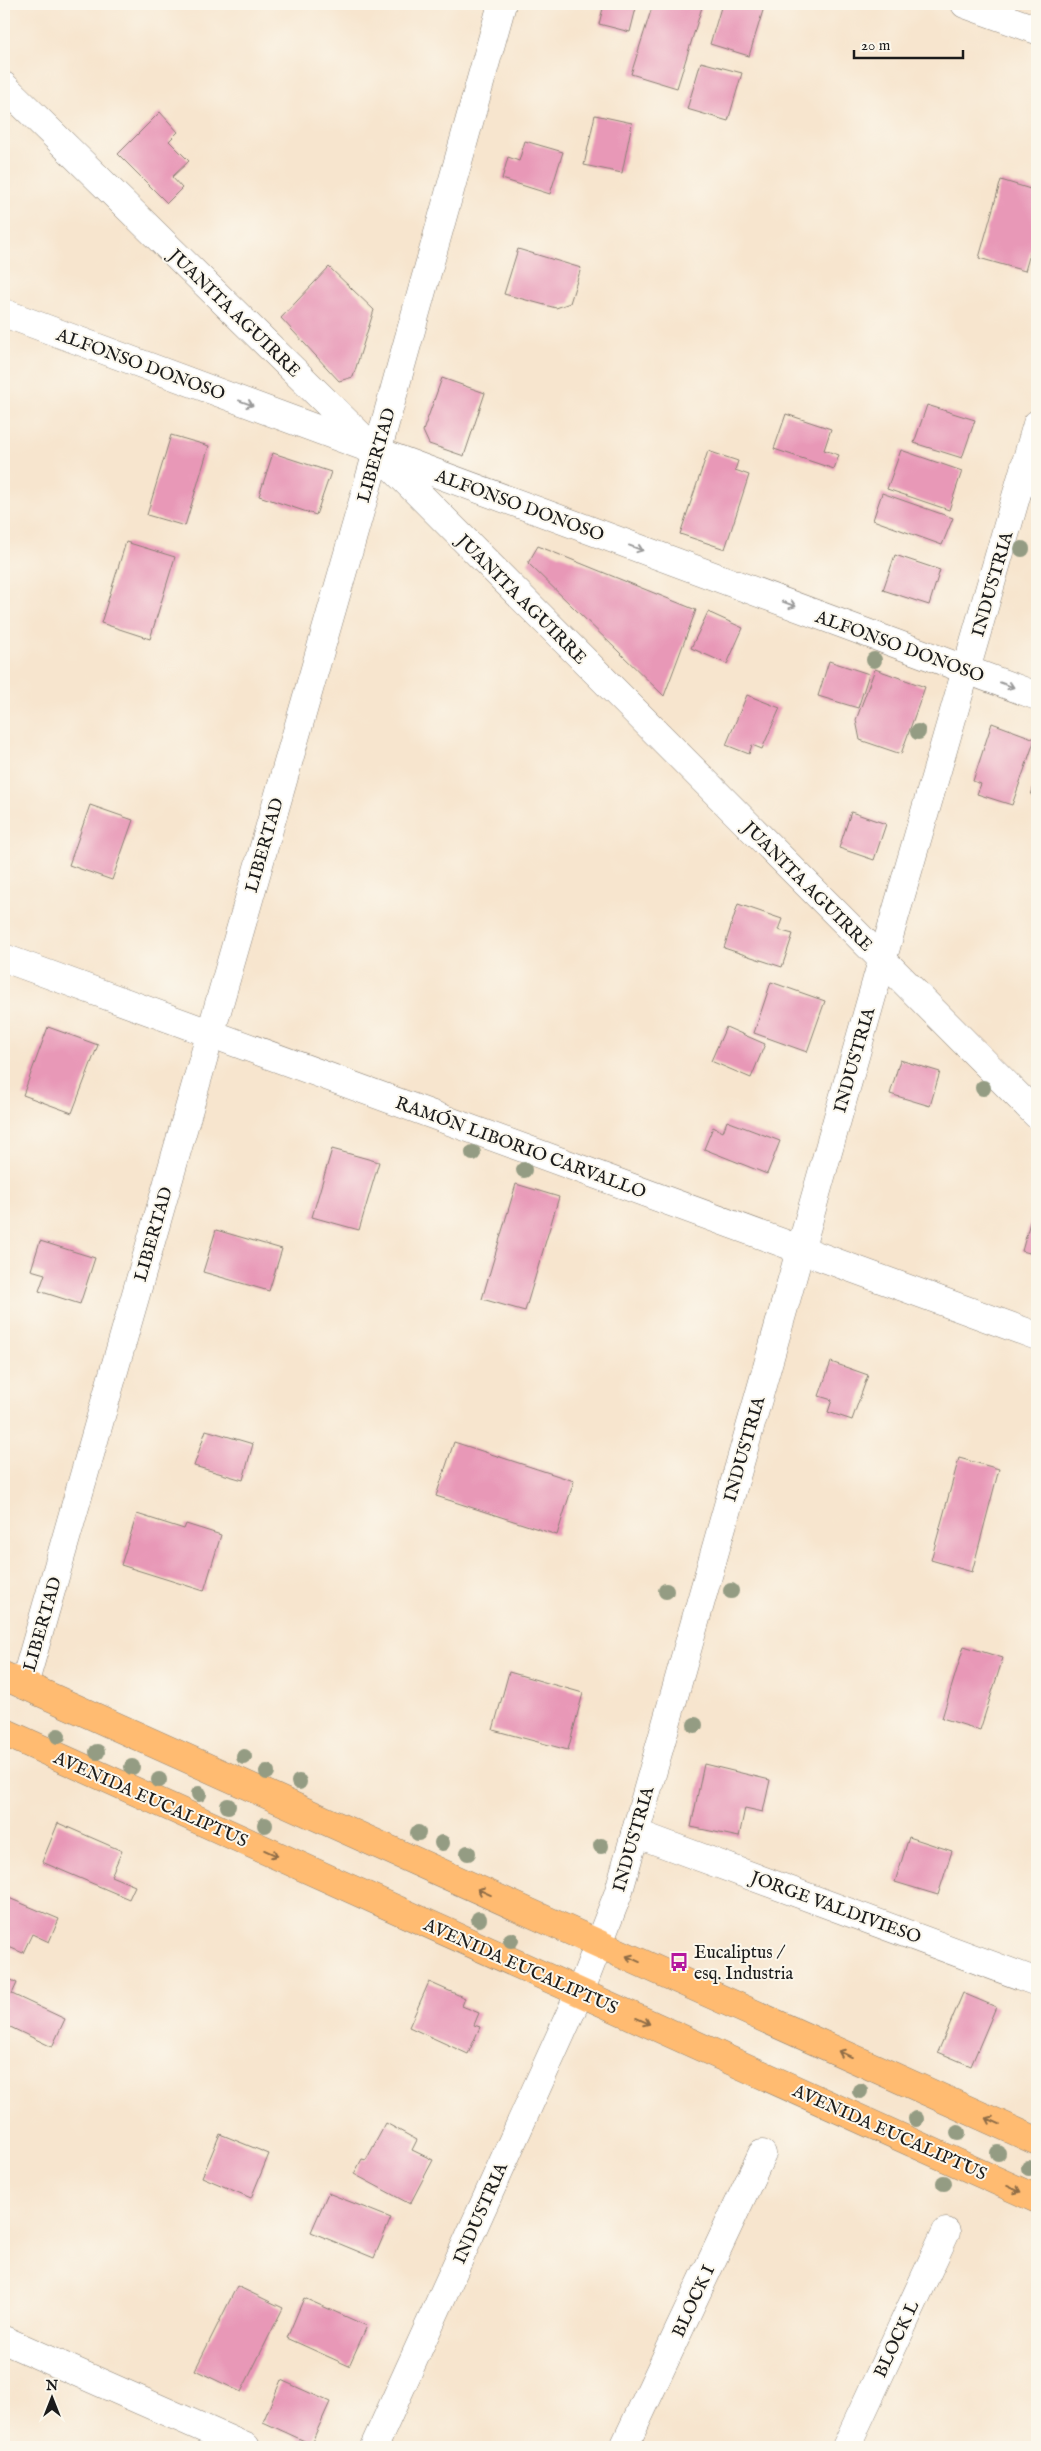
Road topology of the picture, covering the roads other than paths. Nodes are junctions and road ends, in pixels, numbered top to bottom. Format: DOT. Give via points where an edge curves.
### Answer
graph roads {
  1 [pos="502,4"];
  2 [pos="965,4"];
  3 [pos="1037,30"];
  4 [pos="4,86"];
  5 [pos="4,313"];
  6 [pos="1037,424"];
  7 [pos="377,452"];
  8 [pos="968,670"];
  9 [pos="1037,696"];
  10 [pos="4,958"];
  11 [pos="882,961"];
  12 [pos="211,1033"];
  13 [pos="1037,1115"];
  14 [pos="801,1250"];
  15 [pos="1037,1336"];
  16 [pos="14,1680"];
  17 [pos="4,1732"];
  18 [pos="635,1833"];
  19 [pos="600,1944"];
  20 [pos="1037,1982"];
  21 [pos="580,1992"];
  22 [pos="1037,2141"];
  23 [pos="762,2154"];
  24 [pos="1037,2199"];
  25 [pos="946,2232"];
  26 [pos="4,2340"];
  27 [pos="246,2447"];
  28 [pos="374,2447"];
  29 [pos="624,2447"];
  30 [pos="846,2447"];
  1 -- 7 [label="street, LIBERTAD"];
  2 -- 3 [label="street"];
  4 -- 7 [label="street, JUANITA AGUIRRE"];
  5 -- 7 [label="street, ALFONSO DONOSO, one-way"];
  6 -- 8 [label="street, INDUSTRIA"];
  7 -- 8 [label="street, ALFONSO DONOSO, one-way"];
  7 -- 11 [label="street, JUANITA AGUIRRE"];
  7 -- 12 [label="street, LIBERTAD"];
  8 -- 9 [label="street, ALFONSO DONOSO, one-way"];
  8 -- 11 [label="street, INDUSTRIA"];
  10 -- 12 [label="street, RAMÓN LIBORIO CARVALLO"];
  11 -- 13 [label="street, JUANITA AGUIRRE"];
  11 -- 14 [label="street, INDUSTRIA"];
  12 -- 14 [label="street, RAMÓN LIBORIO CARVALLO"];
  12 -- 16 [label="street, LIBERTAD"];
  14 -- 15 [label="street, RAMÓN LIBORIO CARVALLO"];
  14 -- 18 [label="street, INDUSTRIA"];
  19 -- 16 [label="main road, one-way"];
  17 -- 21 [label="main road, AVENIDA EUCALIPTUS, one-way"];
  18 -- 19 [label="street, INDUSTRIA"];
  18 -- 20 [label="street, JORGE VALDIVIESO"];
  19 -- 21 [label="street, INDUSTRIA"];
  22 -- 19 [label="main road, one-way"];
  21 -- 24 [label="main road, AVENIDA EUCALIPTUS, one-way"];
  21 -- 28 [label="street, INDUSTRIA"];
  23 -- 29 [label="street, BLOCK I"];
  25 -- 30 [label="street, BLOCK L"];
  26 -- 27 [label="street"];
}
